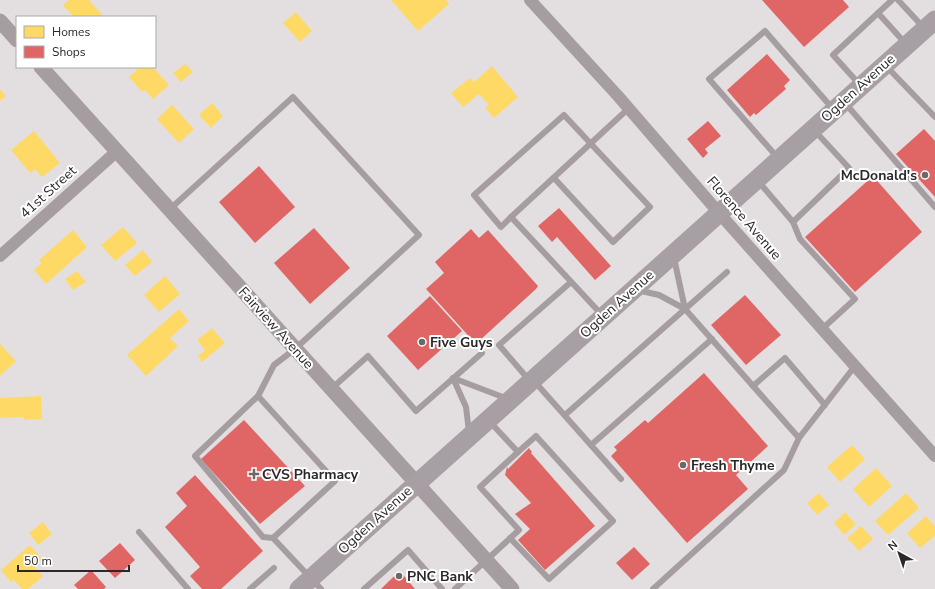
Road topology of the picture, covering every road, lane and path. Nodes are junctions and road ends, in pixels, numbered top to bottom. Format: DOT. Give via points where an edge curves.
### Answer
graph roads {
  1 [pos="530,0"];
  2 [pos="892,0"];
  3 [pos="898,0"];
  4 [pos="878,13"];
  5 [pos="0,21"];
  6 [pos="930,25"];
  7 [pos="16,39"];
  8 [pos="907,45"];
  9 [pos="885,65"];
  10 [pos="42,68"];
  11 [pos="861,86"];
  12 [pos="839,106"];
  13 [pos="629,108"];
  14 [pos="935,117"];
  15 [pos="813,129"];
  16 [pos="592,143"];
  17 [pos="116,152"];
  18 [pos="779,159"];
  19 [pos="554,178"];
  20 [pos="757,180"];
  21 [pos="935,207"];
  22 [pos="169,210"];
  23 [pos="719,213"];
  24 [pos="511,217"];
  25 [pos="793,222"];
  26 [pos="673,254"];
  27 [pos="0,256"];
  28 [pos="727,272"];
  29 [pos="571,282"];
  30 [pos="633,290"];
  31 [pos="685,309"];
  32 [pos="603,317"];
  33 [pos="822,329"];
  34 [pos="712,338"];
  35 [pos="295,349"];
  36 [pos="482,353"];
  37 [pos="855,366"];
  38 [pos="453,378"];
  39 [pos="531,380"];
  40 [pos="754,386"];
  41 [pos="331,389"];
  42 [pos="258,396"];
  43 [pos="509,400"];
  44 [pos="825,405"];
  45 [pos="565,415"];
  46 [pos="487,419"];
  47 [pos="469,435"];
  48 [pos="799,438"];
  49 [pos="591,445"];
  50 [pos="518,452"];
  51 [pos="935,456"];
  52 [pos="621,479"];
  53 [pos="417,483"];
  54 [pos="139,532"];
  55 [pos="273,538"];
  56 [pos="510,538"];
  57 [pos="486,560"];
  58 [pos="274,568"];
  59 [pos="311,585"];
  60 [pos="188,589"];
  61 [pos="250,589"];
  62 [pos="364,589"];
  63 [pos="442,589"];
  64 [pos="455,589"];
  65 [pos="512,589"];
  66 [pos="653,589"];
  1 -- 13 [label="street, Florence Avenue"];
  2 -- 4 [label="lane"];
  3 -- 6 [label="lane"];
  4 -- 8 [label="lane"];
  4 -- 11 [label="lane" via="833,55"];
  5 -- 7 [label="street"];
  6 -- 8 [label="main road, Ogden Avenue"];
  8 -- 9 [label="main road, Ogden Avenue"];
  9 -- 11 [label="main road, Ogden Avenue"];
  9 -- 14 [label="lane"];
  10 -- 17 [label="street, Fairview Avenue"];
  11 -- 12 [label="main road, Ogden Avenue"];
  12 -- 15 [label="main road, Ogden Avenue"];
  12 -- 18 [label="lane" via="765,31 710,79"];
  12 -- 21 [label="lane"];
  13 -- 16 [label="lane"];
  13 -- 23 [label="street, Florence Avenue"];
  15 -- 18 [label="main road, Ogden Avenue"];
  15 -- 25 [label="lane" via="848,168"];
  16 -- 19 [label="lane"];
  16 -- 19 [label="lane" via="650,207 613,242"];
  16 -- 24 [label="lane" via="564,114 474,195 501,227"];
  17 -- 22 [label="street, Fairview Avenue"];
  17 -- 27 [label="street, 41st Street"];
  18 -- 20 [label="main road, Ogden Avenue"];
  19 -- 24 [label="lane"];
  20 -- 23 [label="main road, Ogden Avenue"];
  20 -- 25 [label="lane"];
  22 -- 35 [label="street, Fairview Avenue"];
  22 -- 35 [label="lane" via="293,97 404,218 419,235"];
  23 -- 26 [label="main road, Ogden Avenue"];
  23 -- 33 [label="street, Florence Avenue"];
  24 -- 29 [label="lane"];
  25 -- 33 [label="lane" via="800,239 855,299"];
  26 -- 30 [label="main road, Ogden Avenue"];
  26 -- 31 [label="lane"];
  28 -- 31 [label="lane"];
  29 -- 32 [label="lane"];
  29 -- 39 [label="lane" via="499,345"];
  30 -- 31 [label="lane" via="659,296"];
  30 -- 32 [label="main road, Ogden Avenue"];
  31 -- 34 [label="lane"];
  31 -- 45 [label="lane"];
  32 -- 39 [label="main road, Ogden Avenue"];
  33 -- 37 [label="street, Florence Avenue"];
  34 -- 40 [label="lane"];
  34 -- 49 [label="lane"];
  35 -- 41 [label="street, Fairview Avenue"];
  35 -- 42 [label="lane" via="274,365"];
  36 -- 38 [label="lane"];
  37 -- 44 [label="lane"];
  37 -- 51 [label="street, Florence Avenue"];
  38 -- 41 [label="lane" via="416,411 368,356"];
  38 -- 43 [label="lane"];
  38 -- 47 [label="lane" via="466,407"];
  39 -- 43 [label="main road, Ogden Avenue"];
  39 -- 45 [label="lane"];
  40 -- 44 [label="lane" via="785,358"];
  40 -- 48 [label="lane"];
  41 -- 53 [label="street, Fairview Avenue"];
  42 -- 55 [label="lane" via="334,481"];
  42 -- 55 [label="lane" via="195,456 263,537"];
  43 -- 46 [label="main road, Ogden Avenue"];
  44 -- 48 [label="lane"];
  45 -- 49 [label="lane"];
  46 -- 47 [label="main road, Ogden Avenue"];
  46 -- 50 [label="lane"];
  47 -- 53 [label="main road, Ogden Avenue"];
  48 -- 66 [label="lane" via="784,470"];
  49 -- 52 [label="lane"];
  50 -- 56 [label="lane" via="480,487 519,530"];
  50 -- 56 [label="lane" via="536,436 613,521 549,580"];
  53 -- 57 [label="street, Fairview Avenue"];
  53 -- 59 [label="main road, Ogden Avenue"];
  54 -- 60 [label="lane"];
  55 -- 59 [label="lane"];
  56 -- 57 [label="lane"];
  57 -- 64 [label="lane"];
  57 -- 65 [label="street, Fairview Avenue"];
  58 -- 61 [label="lane"];
  62 -- 63 [label="lane" via="408,550"];
}
